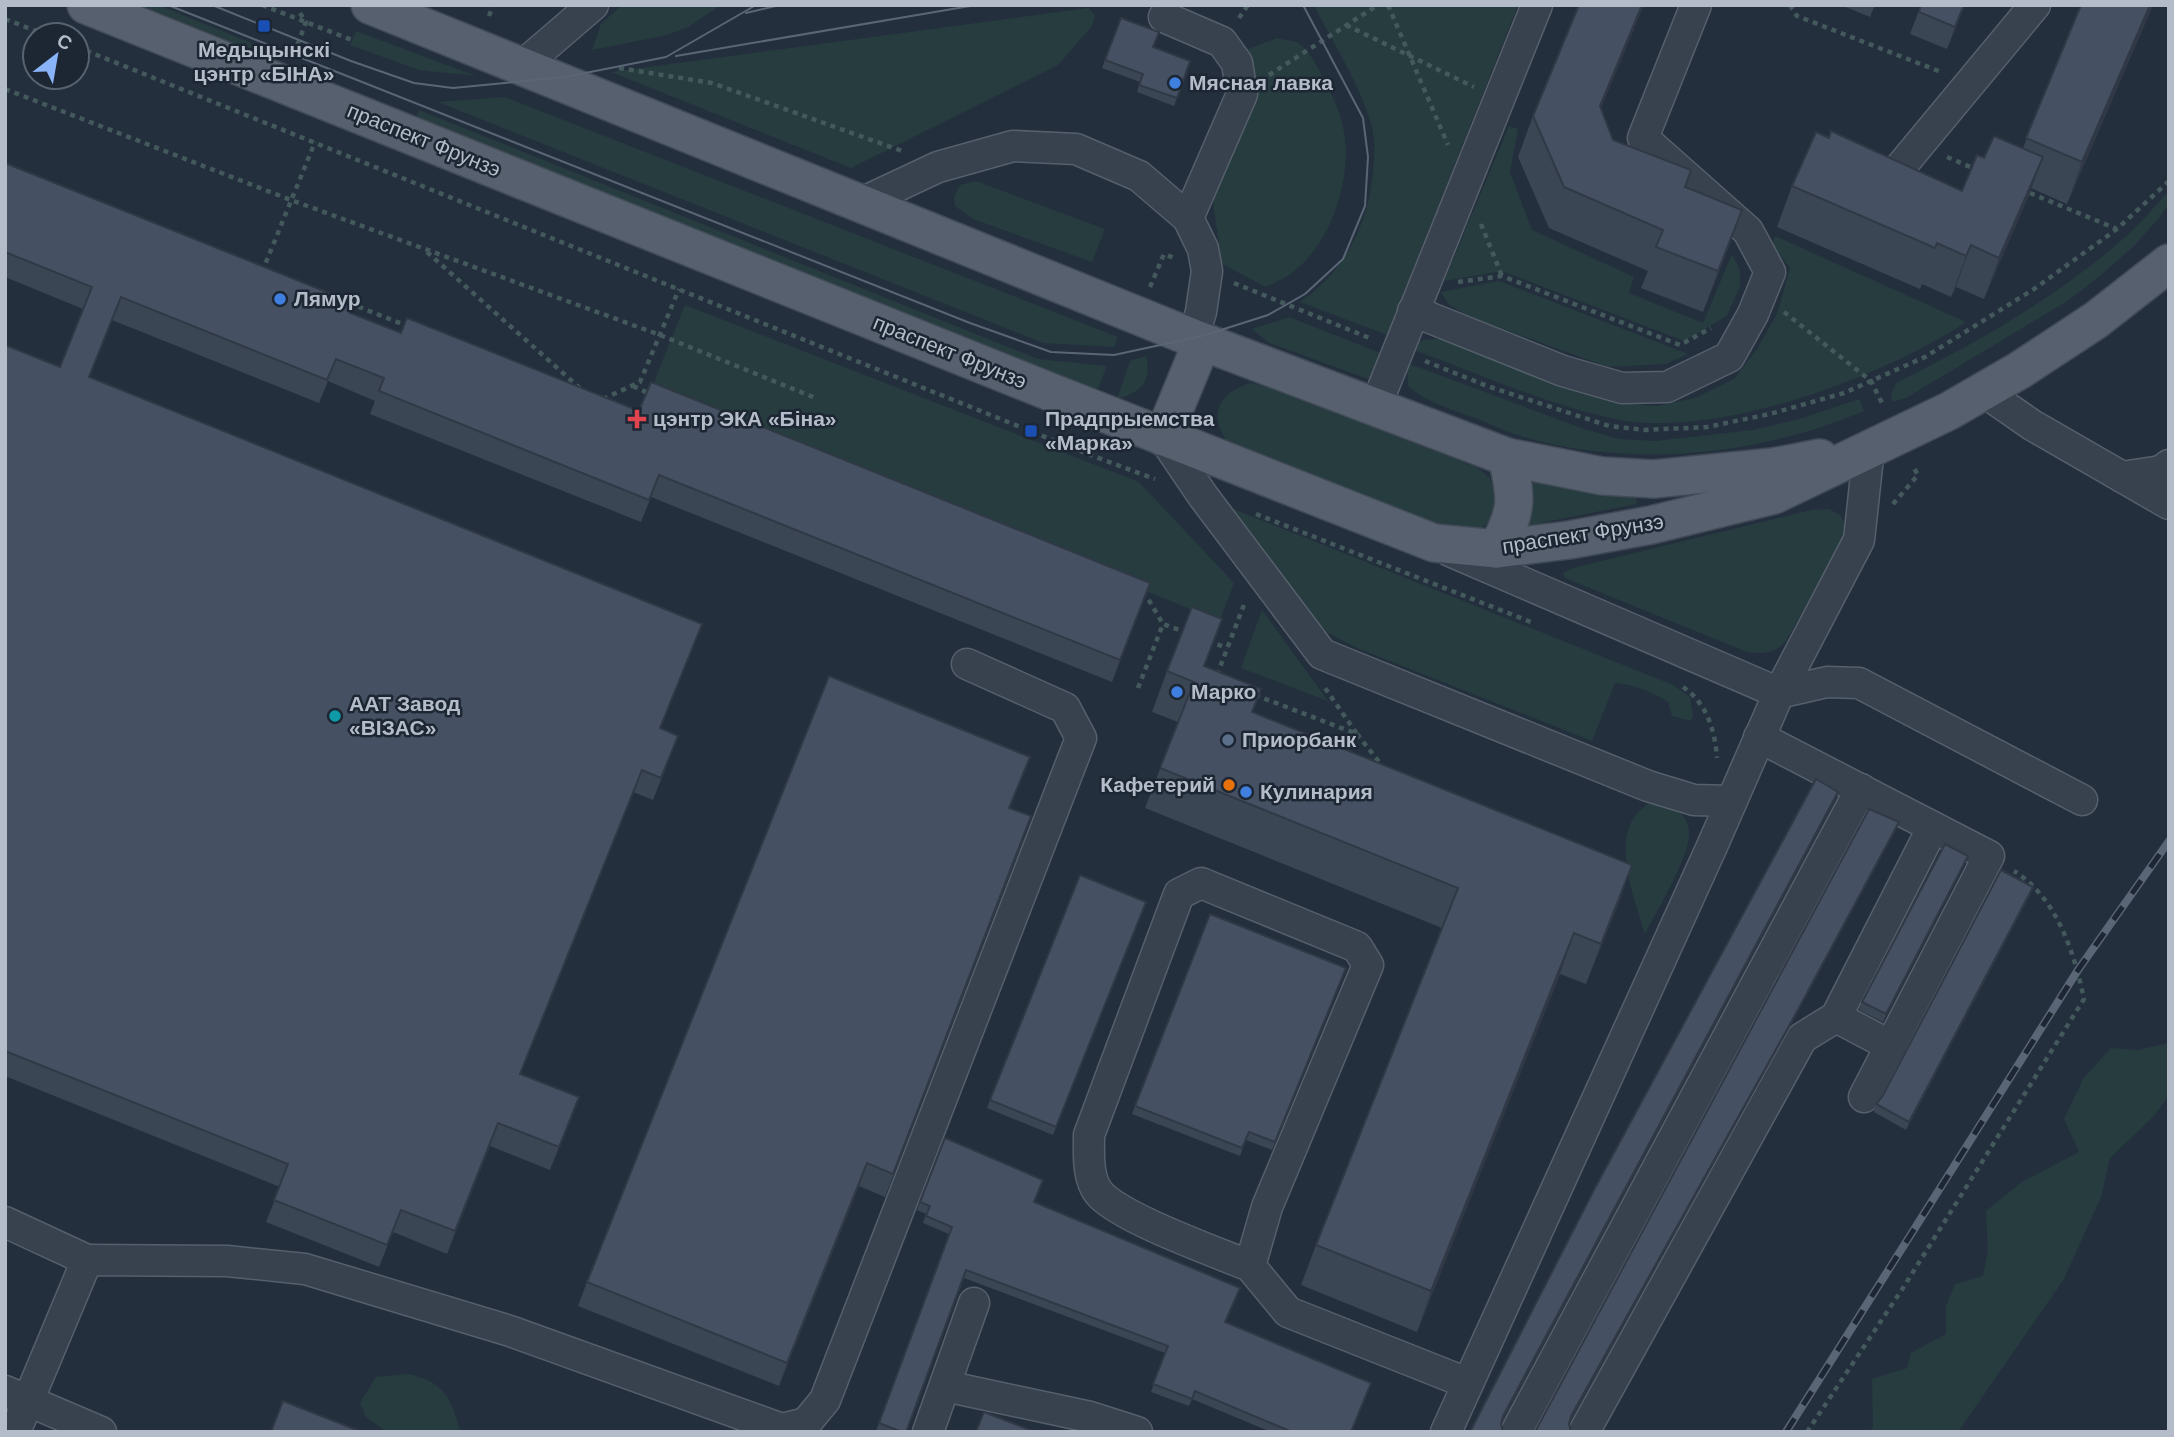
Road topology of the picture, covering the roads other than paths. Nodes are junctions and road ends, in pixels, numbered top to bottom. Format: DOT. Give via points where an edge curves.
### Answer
graph roads {
  1 [pos="86,5"];
  2 [pos="370,5"];
  3 [pos="593,5"];
  4 [pos="1537,5"];
  5 [pos="1696,5"];
  6 [pos="2035,5"];
  7 [pos="1164,17"];
  8 [pos="522,66"];
  9 [pos="1898,170"];
  10 [pos="859,204"];
  11 [pos="1188,218"];
  12 [pos="2169,263"];
  13 [pos="1418,299"];
  14 [pos="1197,340"];
  15 [pos="1983,391"];
  16 [pos="1375,408"];
  17 [pos="1163,437"];
  18 [pos="1869,448"];
  19 [pos="1507,457"];
  20 [pos="2169,465"];
  21 [pos="2122,477"];
  22 [pos="2169,505"];
  23 [pos="1434,544"];
  24 [pos="1497,549"];
  25 [pos="967,664"];
  26 [pos="1779,693"];
  27 [pos="1759,737"];
  28 [pos="1861,789"];
  29 [pos="1721,800"];
  30 [pos="2082,800"];
  31 [pos="1933,827"];
  32 [pos="1836,1017"];
  33 [pos="1891,1046"];
  34 [pos="1864,1097"];
  35 [pos="5,1222"];
  36 [pos="87,1260"];
  37 [pos="1250,1266"];
  38 [pos="974,1303"];
  39 [pos="1468,1384"];
  40 [pos="945,1386"];
  41 [pos="16,1396"];
  42 [pos="15,1432"];
  43 [pos="101,1432"];
  44 [pos="928,1432"];
  45 [pos="1137,1432"];
  46 [pos="1447,1432"];
  47 [pos="1516,1432"];
  48 [pos="1584,1432"];
  1 -- 17 [label="main road, праспект Фрунзэ"];
  2 -- 8 [label="main road, праспект Фрунзэ"];
  3 -- 8 [label="lane"];
  4 -- 13 [label="lane"];
  5 -- 13 [label="lane" via="1643,138 1748,231 1770,272 1729,357 1667,387 1622,388 1563,371"];
  6 -- 9 [label="lane"];
  7 -- 11 [label="lane" via="1222,42 1237,63 1242,93"];
  8 -- 10 [label="main road, праспект Фрунзэ"];
  10 -- 11 [label="lane" via="938,167 1013,146 1076,149 1139,176"];
  10 -- 14 [label="main road, праспект Фрунзэ"];
  11 -- 14 [label="lane" via="1203,249 1207,271"];
  12 -- 15 [label="main road, праспект Фрунзэ" via="2096,320"];
  13 -- 16 [label="lane"];
  14 -- 16 [label="main road, праспект Фрунзэ"];
  14 -- 17 [label="main road"];
  15 -- 18 [label="main road, праспект Фрунзэ"];
  15 -- 21 [label="lane"];
  16 -- 19 [label="main road, праспект Фрунзэ"];
  17 -- 23 [label="main road, праспект Фрунзэ"];
  17 -- 29 [label="lane" via="1322,654 1648,786 1694,800"];
  18 -- 19 [label="main road, праспект Фрунзэ" via="1773,467 1654,479 1602,477"];
  18 -- 24 [label="main road, праспект Фрунзэ" via="1774,495 1651,525"];
  18 -- 26 [label="lane" via="1860,540"];
  19 -- 24 [label="main road" via="1515,492 1511,524"];
  20 -- 21 [label="lane" via="2161,471"];
  21 -- 22 [label="lane"];
  23 -- 24 [label="main road, праспект Фрунзэ"];
  23 -- 26 [label="lane"];
  25 -- 36 [label="lane" via="1065,708 1080,738 825,1400 806,1423 782,1429 510,1331 305,1269 227,1261"];
  26 -- 27 [label="lane"];
  26 -- 30 [label="lane" via="1827,682 1859,683"];
  27 -- 28 [label="lane"];
  27 -- 29 [label="lane"];
  28 -- 31 [label="lane"];
  28 -- 47 [label="lane"];
  29 -- 39 [label="lane" via="1707,856"];
  31 -- 32 [label="lane"];
  31 -- 33 [label="lane" via="1989,856"];
  32 -- 33 [label="lane"];
  32 -- 48 [label="lane" via="1802,1038"];
  33 -- 34 [label="lane"];
  35 -- 36 [label="lane"];
  36 -- 41 [label="lane"];
  37 -- 37 [label="lane" via="1268,1207 1368,965 1357,947 1201,883 1180,894 1089,1135 1088,1163 1098,1192 1123,1212"];
  37 -- 39 [label="lane" via="1288,1312"];
  38 -- 40 [label="lane"];
  39 -- 46 [label="lane"];
  40 -- 44 [label="lane"];
  40 -- 45 [label="lane" via="1090,1417"];
  41 -- 42 [label="lane"];
  41 -- 43 [label="lane"];
}
